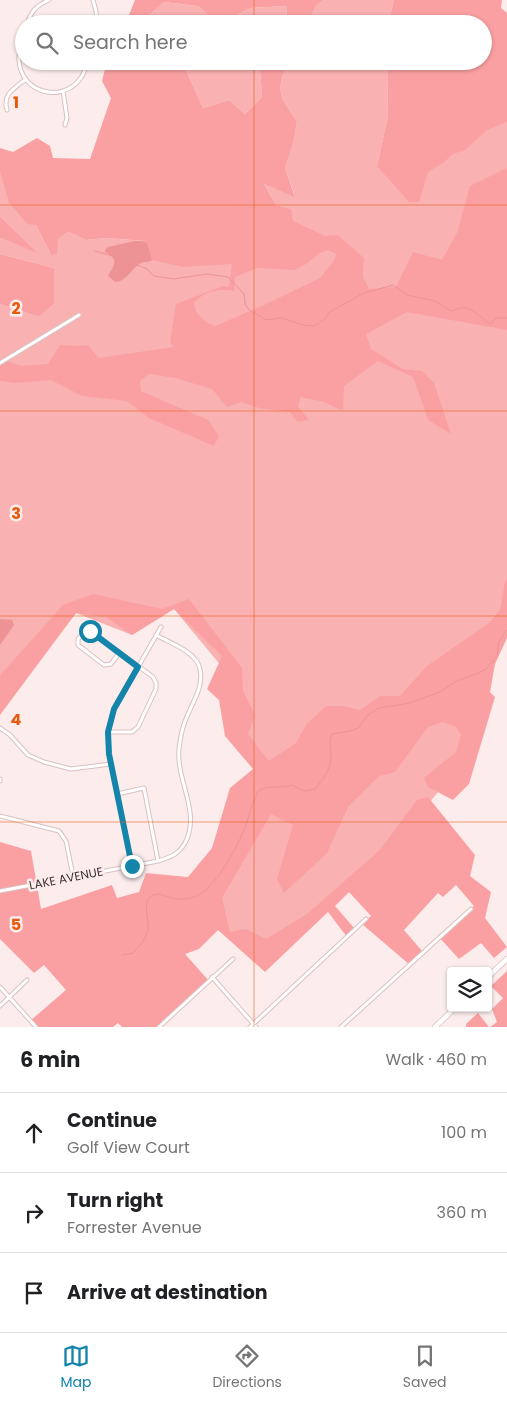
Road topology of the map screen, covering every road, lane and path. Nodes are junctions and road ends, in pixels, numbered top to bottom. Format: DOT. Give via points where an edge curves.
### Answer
graph roads {
  1 [pos="49,0"];
  2 [pos="93,0"];
  3 [pos="31,15"];
  4 [pos="96,15"];
  5 [pos="21,70"];
  6 [pos="84,70"];
  7 [pos="26,79"];
  8 [pos="63,91"];
  9 [pos="7,110"];
  10 [pos="65,125"];
  11 [pos="79,315"];
  12 [pos="0,363"];
  13 [pos="161,627"];
  14 [pos="156,635"];
  15 [pos="119,653"];
  16 [pos="138,667"];
  17 [pos="0,728"];
  18 [pos="108,732"];
  19 [pos="111,764"];
  20 [pos="117,794"];
  21 [pos="0,816"];
  22 [pos="158,861"];
  23 [pos="132,866"];
  24 [pos="73,876"];
  25 [pos="0,891"];
  26 [pos="471,909"];
  27 [pos="366,919"];
  28 [pos="233,958"];
  29 [pos="507,959"];
  30 [pos="492,973"];
  31 [pos="212,977"];
  32 [pos="27,980"];
  33 [pos="0,987"];
  34 [pos="10,997"];
  35 [pos="0,1006"];
  36 [pos="451,1012"];
  37 [pos="255,1025"];
  38 [pos="36,1027"];
  39 [pos="159,1027"];
  40 [pos="250,1027"];
  41 [pos="341,1027"];
  42 [pos="435,1027"];
  1 -- 3 [label="street"];
  2 -- 4 [label="street"];
  5 -- 7 [label="street"];
  6 -- 8 [label="street" via="74,85"];
  7 -- 8 [label="street" via="47,93"];
  7 -- 9 [label="street" via="9,92"];
  8 -- 10 [label="street"];
  11 -- 12 [label="street"];
  13 -- 14 [label="street"];
  14 -- 16 [label="street"];
  14 -- 22 [label="street, LAKE AVENUE" via="191,655 200,667 201,678 185,721 179,749 190,827 180,851"];
  15 -- 15 [label="street" via="90,631 84,632 78,640 78,645 104,665 111,664"];
  15 -- 16 [label="street"];
  16 -- 18 [label="street" via="114,709"];
  16 -- 18 [label="street" via="153,676 156,683 147,709 132,732"];
  17 -- 19 [label="street" via="36,759 71,769"];
  18 -- 19 [label="street"];
  19 -- 20 [label="street"];
  20 -- 22 [label="street" via="144,788"];
  20 -- 23 [label="street"];
  21 -- 24 [label="street" via="59,831 66,841"];
  22 -- 23 [label="street, LAKE AVENUE"];
  23 -- 24 [label="street, LAKE AVENUE"];
  24 -- 25 [label="street, LAKE AVENUE"];
  26 -- 41 [label="street"];
  27 -- 37 [label="street"];
  28 -- 31 [label="street"];
  29 -- 30 [label="street"];
  31 -- 37 [label="street"];
  31 -- 39 [label="street"];
  32 -- 34 [label="street"];
  33 -- 34 [label="street"];
  34 -- 35 [label="street"];
  34 -- 38 [label="street"];
  36 -- 42 [label="street"];
  37 -- 40 [label="street"];
}
